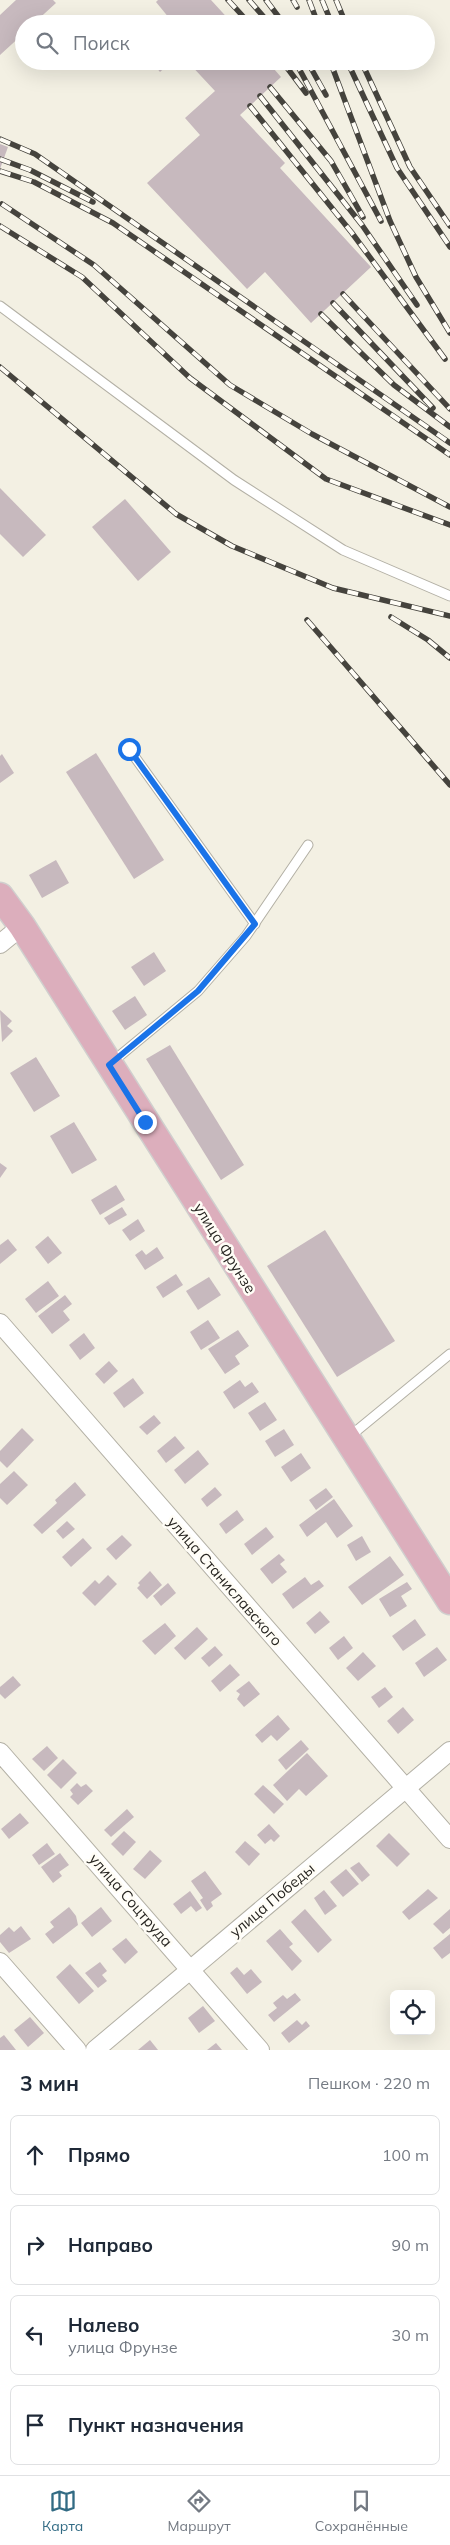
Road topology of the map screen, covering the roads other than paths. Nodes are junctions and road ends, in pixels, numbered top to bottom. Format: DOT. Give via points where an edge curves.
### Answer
graph roads {
  1 [pos="0,306"];
  2 [pos="450,596"];
  3 [pos="129,749"];
  4 [pos="308,845"];
  5 [pos="0,896"];
  6 [pos="255,924"];
  7 [pos="22,926"];
  8 [pos="0,944"];
  9 [pos="109,1065"];
  10 [pos="0,1323"];
  11 [pos="450,1354"];
  12 [pos="347,1439"];
  13 [pos="450,1601"];
  14 [pos="450,1751"];
  15 [pos="0,1752"];
  16 [pos="405,1788"];
  17 [pos="450,1839"];
  18 [pos="0,1962"];
  19 [pos="191,1969"];
  20 [pos="77,2050"];
  21 [pos="94,2050"];
  22 [pos="260,2050"];
  1 -- 2 [label="lane" via="234,480 326,540"];
  3 -- 6 [label="lane"];
  4 -- 6 [label="lane"];
  5 -- 7 [label="main road, улица Фрунзе"];
  6 -- 9 [label="lane" via="198,991"];
  7 -- 8 [label="street"];
  7 -- 9 [label="main road, улица Фрунзе"];
  9 -- 12 [label="main road, улица Фрунзе"];
  10 -- 16 [label="street, улица Станиславского"];
  11 -- 12 [label="lane"];
  12 -- 13 [label="main road, улица Фрунзе"];
  14 -- 16 [label="street, улица Победы"];
  15 -- 19 [label="street, улица Соцтруда"];
  16 -- 17 [label="street, улица Станиславского"];
  16 -- 19 [label="street, улица Победы"];
  18 -- 20 [label="street"];
  19 -- 21 [label="street, улица Победы"];
  19 -- 22 [label="street, улица Соцтруда"];
}
